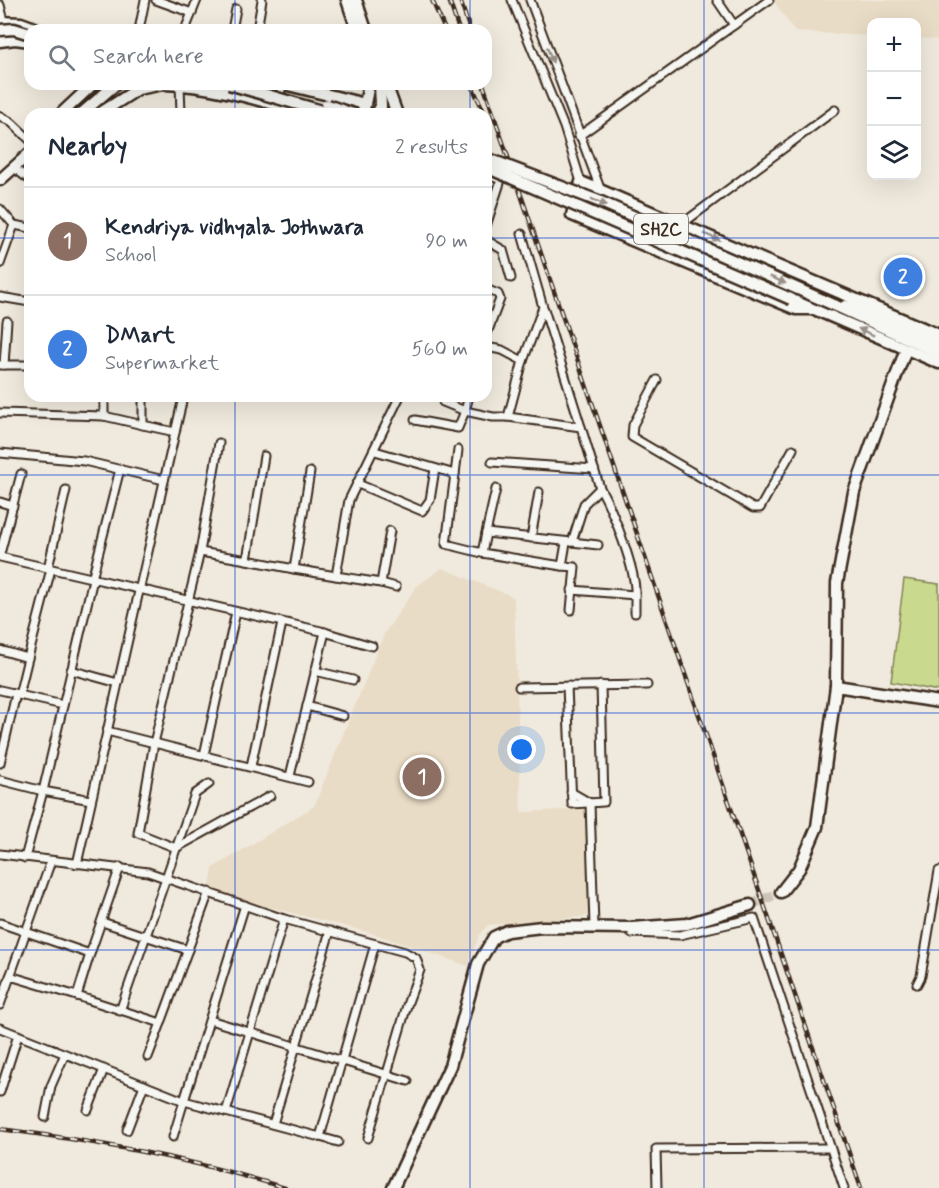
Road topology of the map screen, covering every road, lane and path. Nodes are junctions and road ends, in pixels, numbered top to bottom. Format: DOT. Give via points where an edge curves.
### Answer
graph roads {
  1 [pos="146,0"];
  2 [pos="156,0"];
  3 [pos="197,0"];
  4 [pos="262,0"];
  5 [pos="347,0"];
  6 [pos="356,0"];
  7 [pos="512,0"];
  8 [pos="530,0"];
  9 [pos="717,0"];
  10 [pos="769,0"];
  11 [pos="0,5"];
  12 [pos="236,9"];
  13 [pos="192,13"];
  14 [pos="24,24"];
  15 [pos="140,24"];
  16 [pos="187,24"];
  17 [pos="233,24"];
  18 [pos="258,24"];
  19 [pos="355,24"];
  20 [pos="364,24"];
  21 [pos="734,25"];
  22 [pos="2,31"];
  23 [pos="24,35"];
  24 [pos="87,90"];
  25 [pos="96,90"];
  26 [pos="109,90"];
  27 [pos="136,90"];
  28 [pos="180,90"];
  29 [pos="203,90"];
  30 [pos="250,90"];
  31 [pos="274,90"];
  32 [pos="282,90"];
  33 [pos="302,90"];
  34 [pos="368,90"];
  35 [pos="380,90"];
  36 [pos="388,90"];
  37 [pos="68,108"];
  38 [pos="78,108"];
  39 [pos="88,108"];
  40 [pos="108,108"];
  41 [pos="181,108"];
  42 [pos="270,108"];
  43 [pos="278,108"];
  44 [pos="311,108"];
  45 [pos="333,108"];
  46 [pos="361,108"];
  47 [pos="364,108"];
  48 [pos="380,108"];
  49 [pos="394,108"];
  50 [pos="835,110"];
  51 [pos="0,116"];
  52 [pos="574,122"];
  53 [pos="564,127"];
  54 [pos="24,135"];
  55 [pos="579,136"];
  56 [pos="24,151"];
  57 [pos="24,158"];
  58 [pos="492,160"];
  59 [pos="24,166"];
  60 [pos="492,170"];
  61 [pos="18,171"];
  62 [pos="0,172"];
  63 [pos="24,176"];
  64 [pos="492,176"];
  65 [pos="0,180"];
  66 [pos="581,182"];
  67 [pos="0,187"];
  68 [pos="601,191"];
  69 [pos="492,208"];
  70 [pos="0,209"];
  71 [pos="14,225"];
  72 [pos="682,225"];
  73 [pos="24,227"];
  74 [pos="522,234"];
  75 [pos="492,244"];
  76 [pos="0,264"];
  77 [pos="511,278"];
  78 [pos="492,292"];
  79 [pos="0,297"];
  80 [pos="24,301"];
  81 [pos="834,305"];
  82 [pos="543,307"];
  83 [pos="815,309"];
  84 [pos="6,321"];
  85 [pos="492,321"];
  86 [pos="939,335"];
  87 [pos="939,343"];
  88 [pos="492,348"];
  89 [pos="906,350"];
  90 [pos="939,353"];
  91 [pos="523,361"];
  92 [pos="939,363"];
  93 [pos="2,365"];
  94 [pos="24,365"];
  95 [pos="657,380"];
  96 [pos="104,402"];
  97 [pos="143,402"];
  98 [pos="182,402"];
  99 [pos="397,402"];
  100 [pos="443,402"];
  101 [pos="467,402"];
  102 [pos="465,411"];
  103 [pos="0,413"];
  104 [pos="104,416"];
  105 [pos="508,417"];
  106 [pos="415,420"];
  107 [pos="143,425"];
  108 [pos="581,427"];
  109 [pos="175,432"];
  110 [pos="219,443"];
  111 [pos="793,449"];
  112 [pos="458,450"];
  113 [pos="375,452"];
  114 [pos="0,453"];
  115 [pos="264,456"];
  116 [pos="492,462"];
  117 [pos="120,469"];
  118 [pos="435,469"];
  119 [pos="594,469"];
  120 [pos="310,472"];
  121 [pos="21,474"];
  122 [pos="455,474"];
  123 [pos="164,480"];
  124 [pos="358,484"];
  125 [pos="600,488"];
  126 [pos="496,489"];
  127 [pos="66,490"];
  128 [pos="539,492"];
  129 [pos="0,502"];
  130 [pos="13,506"];
  131 [pos="390,531"];
  132 [pos="486,533"];
  133 [pos="531,538"];
  134 [pos="569,542"];
  135 [pos="598,545"];
  136 [pos="200,552"];
  137 [pos="482,553"];
  138 [pos="0,556"];
  139 [pos="247,560"];
  140 [pos="562,566"];
  141 [pos="49,569"];
  142 [pos="294,569"];
  143 [pos="336,576"];
  144 [pos="93,579"];
  145 [pos="381,583"];
  146 [pos="396,588"];
  147 [pos="139,589"];
  148 [pos="572,590"];
  149 [pos="635,595"];
  150 [pos="189,600"];
  151 [pos="571,610"];
  152 [pos="236,612"];
  153 [pos="635,613"];
  154 [pos="282,622"];
  155 [pos="325,632"];
  156 [pos="372,646"];
  157 [pos="0,650"];
  158 [pos="28,658"];
  159 [pos="71,670"];
  160 [pos="315,671"];
  161 [pos="353,680"];
  162 [pos="118,683"];
  163 [pos="647,685"];
  164 [pos="567,686"];
  165 [pos="601,686"];
  166 [pos="836,686"];
  167 [pos="519,687"];
  168 [pos="0,690"];
  169 [pos="17,694"];
  170 [pos="939,702"];
  171 [pos="63,705"];
  172 [pos="307,706"];
  173 [pos="342,716"];
  174 [pos="107,731"];
  175 [pos="154,743"];
  176 [pos="204,755"];
  177 [pos="0,763"];
  178 [pos="251,766"];
  179 [pos="290,776"];
  180 [pos="0,780"];
  181 [pos="308,782"];
  182 [pos="209,784"];
  183 [pos="44,791"];
  184 [pos="270,796"];
  185 [pos="91,800"];
  186 [pos="590,803"];
  187 [pos="176,848"];
  188 [pos="0,855"];
  189 [pos="25,858"];
  190 [pos="51,861"];
  191 [pos="77,864"];
  192 [pos="120,867"];
  193 [pos="939,871"];
  194 [pos="168,878"];
  195 [pos="209,892"];
  196 [pos="781,892"];
  197 [pos="245,905"];
  198 [pos="750,905"];
  199 [pos="284,919"];
  200 [pos="102,922"];
  201 [pos="0,923"];
  202 [pos="594,926"];
  203 [pos="26,931"];
  204 [pos="330,931"];
  205 [pos="632,933"];
  206 [pos="148,936"];
  207 [pos="375,944"];
  208 [pos="188,950"];
  209 [pos="90,954"];
  210 [pos="10,976"];
  211 [pos="917,984"];
  212 [pos="76,996"];
  213 [pos="0,1005"];
  214 [pos="120,1011"];
  215 [pos="210,1020"];
  216 [pos="161,1023"];
  217 [pos="0,1028"];
  218 [pos="250,1032"];
  219 [pos="18,1035"];
  220 [pos="296,1046"];
  221 [pos="65,1054"];
  222 [pos="148,1057"];
  223 [pos="340,1060"];
  224 [pos="104,1070"];
  225 [pos="387,1074"];
  226 [pos="408,1081"];
  227 [pos="144,1085"];
  228 [pos="0,1092"];
  229 [pos="184,1101"];
  230 [pos="88,1110"];
  231 [pos="226,1112"];
  232 [pos="45,1117"];
  233 [pos="273,1124"];
  234 [pos="127,1130"];
  235 [pos="173,1137"];
  236 [pos="320,1137"];
  237 [pos="368,1138"];
  238 [pos="338,1142"];
  239 [pos="830,1148"];
  240 [pos="393,1188"];
  241 [pos="657,1188"];
  242 [pos="844,1188"];
  1 -- 15 [label="street"];
  2 -- 13 [label="street"];
  3 -- 13 [label="street"];
  4 -- 18 [label="street"];
  5 -- 19 [label="street"];
  6 -- 20 [label="street"];
  7 -- 53 [label="street"];
  8 -- 52 [label="street, one-way"];
  9 -- 21 [label="street"];
  10 -- 21 [label="street"];
  11 -- 22 [label="street"];
  12 -- 17 [label="street"];
  13 -- 16 [label="street"];
  14 -- 22 [label="street"];
  21 -- 55 [label="street"];
  22 -- 23 [label="street, bridge" via="14,29"];
  24 -- 37 [label="street"];
  25 -- 38 [label="street"];
  26 -- 39 [label="street"];
  27 -- 40 [label="street"];
  28 -- 41 [label="street"];
  29 -- 42 [label="street"];
  30 -- 44 [label="street, bridge"];
  31 -- 45 [label="street, bridge"];
  32 -- 43 [label="street"];
  33 -- 46 [label="street"];
  34 -- 47 [label="street"];
  35 -- 48 [label="street"];
  36 -- 49 [label="street"];
  50 -- 72 [label="street"];
  51 -- 54 [label="street"];
  52 -- 53 [label="street"];
  52 -- 55 [label="street"];
  53 -- 66 [label="street"];
  55 -- 68 [label="street"];
  56 -- 62 [label="street"];
  57 -- 65 [label="street"];
  58 -- 81 [label="street, SH2C, one-way, bridge" via="601,202"];
  59 -- 61 [label="street"];
  60 -- 83 [label="street, bridge"];
  61 -- 63 [label="street"];
  61 -- 67 [label="street"];
  64 -- 69 [label="street" via="501,180"];
  66 -- 68 [label="street"];
  66 -- 83 [label="street" via="572,215 796,309"];
  68 -- 72 [label="street"];
  70 -- 71 [label="street"];
  71 -- 73 [label="street"];
  71 -- 76 [label="street"];
  72 -- 86 [label="street, one-way"];
  74 -- 82 [label="street"];
  75 -- 77 [label="street" via="503,250"];
  78 -- 85 [label="street" via="500,300"];
  79 -- 80 [label="street"];
  81 -- 87 [label="street" via="859,308"];
  81 -- 90 [label="street"];
  82 -- 91 [label="street"];
  82 -- 108 [label="street"];
  89 -- 83 [label="street, one-way"];
  84 -- 93 [label="street"];
  88 -- 91 [label="street"];
  89 -- 92 [label="street"];
  89 -- 166 [label="street" via="854,492 837,583"];
  91 -- 105 [label="street"];
  93 -- 94 [label="street"];
  95 -- 111 [label="street" via="633,425 632,437 753,508 760,508"];
  96 -- 104 [label="street"];
  97 -- 107 [label="street"];
  98 -- 109 [label="street"];
  99 -- 113 [label="street"];
  100 -- 102 [label="street"];
  101 -- 102 [label="street"];
  102 -- 105 [label="street"];
  102 -- 106 [label="street" via="458,428"];
  103 -- 104 [label="street"];
  104 -- 107 [label="street"];
  105 -- 108 [label="street"];
  107 -- 109 [label="street"];
  108 -- 119 [label="street"];
  109 -- 123 [label="street"];
  110 -- 136 [label="street"];
  112 -- 122 [label="street"];
  113 -- 118 [label="street"];
  113 -- 124 [label="street"];
  114 -- 117 [label="street" via="84,461"];
  115 -- 139 [label="street"];
  116 -- 119 [label="street"];
  117 -- 123 [label="street"];
  117 -- 144 [label="street"];
  118 -- 122 [label="street"];
  118 -- 124 [label="street" via="430,500 422,511"];
  119 -- 125 [label="street"];
  120 -- 142 [label="street"];
  121 -- 130 [label="street"];
  122 -- 137 [label="street" via="446,544"];
  123 -- 147 [label="street"];
  124 -- 143 [label="street" via="349,500"];
  125 -- 134 [label="street" via="584,504"];
  125 -- 149 [label="street" via="634,579"];
  126 -- 132 [label="street"];
  127 -- 141 [label="street"];
  128 -- 133 [label="street"];
  129 -- 130 [label="street"];
  130 -- 138 [label="street"];
  131 -- 145 [label="street"];
  132 -- 133 [label="street"];
  132 -- 137 [label="street"];
  133 -- 134 [label="street"];
  134 -- 135 [label="street"];
  134 -- 140 [label="street"];
  136 -- 139 [label="street"];
  136 -- 150 [label="street"];
  137 -- 140 [label="street"];
  138 -- 141 [label="street"];
  139 -- 142 [label="street"];
  140 -- 148 [label="street" via="574,567"];
  141 -- 144 [label="street"];
  141 -- 158 [label="street"];
  142 -- 143 [label="street"];
  143 -- 145 [label="street"];
  144 -- 147 [label="street"];
  144 -- 159 [label="street"];
  145 -- 146 [label="street"];
  147 -- 150 [label="street"];
  147 -- 162 [label="street"];
  148 -- 149 [label="street"];
  148 -- 151 [label="street"];
  149 -- 153 [label="street"];
  150 -- 152 [label="street"];
  150 -- 175 [label="street"];
  152 -- 154 [label="street"];
  152 -- 176 [label="street"];
  154 -- 155 [label="street"];
  154 -- 178 [label="street"];
  155 -- 156 [label="street"];
  155 -- 160 [label="street"];
  157 -- 158 [label="street"];
  158 -- 169 [label="street"];
  159 -- 162 [label="street"];
  159 -- 171 [label="street"];
  160 -- 161 [label="street"];
  160 -- 172 [label="street"];
  162 -- 174 [label="street"];
  163 -- 165 [label="street"];
  164 -- 165 [label="street"];
  164 -- 167 [label="street"];
  164 -- 186 [label="street" via="572,804"];
  165 -- 186 [label="street" via="604,802"];
  166 -- 170 [label="street"];
  166 -- 196 [label="street" via="817,827 799,869"];
  168 -- 169 [label="street"];
  169 -- 171 [label="street"];
  169 -- 177 [label="street"];
  171 -- 183 [label="street"];
  172 -- 173 [label="street"];
  172 -- 179 [label="street"];
  174 -- 175 [label="street"];
  174 -- 185 [label="street"];
  175 -- 176 [label="street"];
  175 -- 187 [label="street" via="138,833"];
  176 -- 178 [label="street"];
  178 -- 179 [label="street"];
  179 -- 181 [label="street"];
  180 -- 183 [label="street"];
  182 -- 187 [label="street" via="195,794"];
  183 -- 185 [label="street"];
  183 -- 189 [label="street"];
  184 -- 187 [label="street"];
  185 -- 191 [label="street"];
  186 -- 202 [label="street"];
  187 -- 194 [label="street"];
  188 -- 189 [label="street"];
  189 -- 190 [label="street"];
  190 -- 191 [label="street"];
  190 -- 203 [label="street"];
  191 -- 192 [label="street"];
  192 -- 194 [label="street"];
  192 -- 200 [label="street"];
  193 -- 211 [label="street"];
  194 -- 195 [label="street"];
  194 -- 206 [label="street"];
  195 -- 197 [label="street"];
  195 -- 208 [label="street"];
  197 -- 199 [label="street"];
  197 -- 215 [label="street"];
  198 -- 202 [label="street" via="687,924"];
  199 -- 204 [label="street"];
  199 -- 218 [label="street"];
  200 -- 206 [label="street"];
  200 -- 209 [label="street"];
  201 -- 203 [label="street"];
  202 -- 240 [label="street" via="507,931 494,937 484,949 450,1066"];
  203 -- 209 [label="street"];
  203 -- 210 [label="street"];
  204 -- 207 [label="street"];
  204 -- 220 [label="street"];
  205 -- 239 [label="street" via="680,935 754,918"];
  206 -- 208 [label="street"];
  206 -- 214 [label="street"];
  207 -- 223 [label="street"];
  207 -- 225 [label="street" via="416,958 420,970"];
  208 -- 216 [label="street"];
  209 -- 212 [label="street"];
  210 -- 212 [label="street"];
  210 -- 213 [label="street"];
  212 -- 214 [label="street"];
  214 -- 216 [label="street"];
  215 -- 218 [label="street"];
  215 -- 229 [label="street"];
  216 -- 222 [label="street"];
  217 -- 219 [label="street"];
  218 -- 220 [label="street"];
  218 -- 231 [label="street"];
  219 -- 221 [label="street"];
  219 -- 228 [label="street"];
  220 -- 223 [label="street"];
  220 -- 233 [label="street"];
  221 -- 224 [label="street"];
  221 -- 232 [label="street" via="51,1086"];
  223 -- 225 [label="street"];
  223 -- 236 [label="street"];
  224 -- 227 [label="street"];
  224 -- 230 [label="street"];
  225 -- 226 [label="street"];
  225 -- 237 [label="street"];
  227 -- 229 [label="street"];
  227 -- 234 [label="street"];
  229 -- 231 [label="street"];
  229 -- 235 [label="street"];
  231 -- 233 [label="street"];
  233 -- 236 [label="street"];
  236 -- 238 [label="street"];
  239 -- 241 [label="street" via="656,1149"];
  239 -- 242 [label="street"];
}
